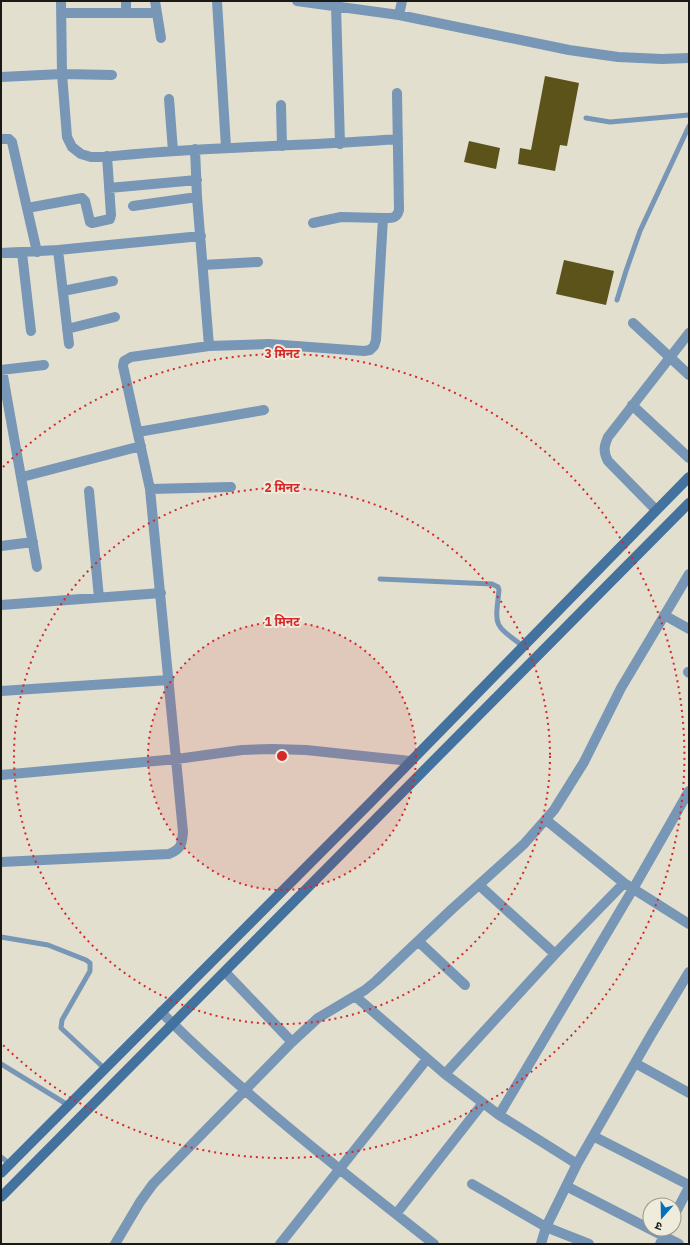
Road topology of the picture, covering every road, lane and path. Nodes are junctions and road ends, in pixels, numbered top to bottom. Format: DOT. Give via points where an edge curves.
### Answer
graph roads {
  1 [pos="61,1"];
  2 [pos="126,1"];
  3 [pos="155,1"];
  4 [pos="217,1"];
  5 [pos="297,1"];
  6 [pos="402,1"];
  7 [pos="336,6"];
  8 [pos="61,13"];
  9 [pos="126,13"];
  10 [pos="157,13"];
  11 [pos="399,15"];
  12 [pos="161,38"];
  13 [pos="689,58"];
  14 [pos="62,74"];
  15 [pos="112,75"];
  16 [pos="1,77"];
  17 [pos="397,93"];
  18 [pos="169,99"];
  19 [pos="281,105"];
  20 [pos="689,115"];
  21 [pos="586,118"];
  22 [pos="689,126"];
  23 [pos="1,139"];
  24 [pos="398,139"];
  25 [pos="340,144"];
  26 [pos="282,146"];
  27 [pos="226,147"];
  28 [pos="195,149"];
  29 [pos="173,151"];
  30 [pos="107,156"];
  31 [pos="197,180"];
  32 [pos="110,188"];
  33 [pos="198,197"];
  34 [pos="133,206"];
  35 [pos="27,208"];
  36 [pos="383,218"];
  37 [pos="313,223"];
  38 [pos="201,236"];
  39 [pos="58,250"];
  40 [pos="37,252"];
  41 [pos="1,253"];
  42 [pos="22,253"];
  43 [pos="258,262"];
  44 [pos="203,265"];
  45 [pos="113,280"];
  46 [pos="63,291"];
  47 [pos="617,300"];
  48 [pos="115,317"];
  49 [pos="633,323"];
  50 [pos="67,329"];
  51 [pos="31,331"];
  52 [pos="689,333"];
  53 [pos="69,344"];
  54 [pos="209,346"];
  55 [pos="670,357"];
  56 [pos="44,365"];
  57 [pos="2,370"];
  58 [pos="689,375"];
  59 [pos="632,405"];
  60 [pos="264,410"];
  61 [pos="138,432"];
  62 [pos="141,446"];
  63 [pos="689,458"];
  64 [pos="22,477"];
  65 [pos="689,477"];
  66 [pos="231,487"];
  67 [pos="150,489"];
  68 [pos="89,491"];
  69 [pos="689,503"];
  70 [pos="656,510"];
  71 [pos="33,542"];
  72 [pos="1,546"];
  73 [pos="37,567"];
  74 [pos="689,575"];
  75 [pos="380,579"];
  76 [pos="161,594"];
  77 [pos="100,598"];
  78 [pos="1,605"];
  79 [pos="664,615"];
  80 [pos="689,629"];
  81 [pos="523,646"];
  82 [pos="169,680"];
  83 [pos="1,691"];
  84 [pos="424,747"];
  85 [pos="176,759"];
  86 [pos="436,759"];
  87 [pos="410,761"];
  88 [pos="1,775"];
  89 [pos="688,796"];
  90 [pos="546,820"];
  91 [pos="1,862"];
  92 [pos="624,883"];
  93 [pos="479,885"];
  94 [pos="633,889"];
  95 [pos="280,893"];
  96 [pos="292,904"];
  97 [pos="689,924"];
  98 [pos="1,937"];
  99 [pos="418,941"];
  100 [pos="555,954"];
  101 [pos="225,972"];
  102 [pos="689,972"];
  103 [pos="465,985"];
  104 [pos="355,996"];
  105 [pos="161,1012"];
  106 [pos="173,1024"];
  107 [pos="292,1042"];
  108 [pos="427,1059"];
  109 [pos="635,1063"];
  110 [pos="1,1064"];
  111 [pos="105,1069"];
  112 [pos="445,1074"];
  113 [pos="245,1091"];
  114 [pos="689,1093"];
  115 [pos="483,1103"];
  116 [pos="68,1105"];
  117 [pos="499,1116"];
  118 [pos="55,1119"];
  119 [pos="66,1132"];
  120 [pos="593,1136"];
  121 [pos="1,1157"];
  122 [pos="10,1164"];
  123 [pos="577,1164"];
  124 [pos="339,1169"];
  125 [pos="1,1173"];
  126 [pos="472,1184"];
  127 [pos="566,1186"];
  128 [pos="689,1186"];
  129 [pos="1,1197"];
  130 [pos="682,1200"];
  131 [pos="396,1214"];
  132 [pos="642,1226"];
  133 [pos="546,1227"];
  134 [pos="664,1237"];
  135 [pos="432,1243"];
  136 [pos="114,1244"];
  137 [pos="280,1244"];
  138 [pos="541,1244"];
  139 [pos="589,1244"];
  140 [pos="679,1244"];
  1 -- 8 [label="street"];
  2 -- 9 [label="street"];
  3 -- 10 [label="street"];
  4 -- 27 [label="street"];
  5 -- 7 [label="street"];
  6 -- 11 [label="street"];
  7 -- 11 [label="street"];
  7 -- 25 [label="street"];
  8 -- 9 [label="street"];
  8 -- 14 [label="street"];
  9 -- 10 [label="street"];
  10 -- 12 [label="street"];
  11 -- 13 [label="street" via="569,50 618,57"];
  14 -- 15 [label="street"];
  14 -- 16 [label="street"];
  14 -- 30 [label="street" via="65,126 72,147 81,154 91,157"];
  17 -- 24 [label="street"];
  18 -- 29 [label="street"];
  19 -- 26 [label="street"];
  20 -- 21 [label="lane" via="610,122"];
  22 -- 47 [label="lane" via="640,231"];
  23 -- 35 [label="street" via="8,138 12,142"];
  24 -- 25 [label="street"];
  24 -- 36 [label="street" via="398,214 392,218"];
  25 -- 26 [label="street"];
  26 -- 27 [label="street"];
  27 -- 28 [label="street"];
  28 -- 29 [label="street"];
  28 -- 31 [label="street"];
  29 -- 30 [label="street"];
  30 -- 32 [label="street"];
  31 -- 32 [label="street"];
  31 -- 33 [label="street"];
  32 -- 35 [label="street" via="110,218 95,223 90,222 86,200 82,198"];
  33 -- 34 [label="street"];
  33 -- 38 [label="street"];
  35 -- 40 [label="street"];
  36 -- 37 [label="street" via="341,217"];
  36 -- 54 [label="street" via="376,340 370,350 269,344"];
  38 -- 39 [label="street"];
  38 -- 44 [label="street"];
  39 -- 40 [label="street"];
  39 -- 46 [label="street"];
  40 -- 42 [label="street"];
  41 -- 42 [label="street"];
  42 -- 51 [label="street"];
  43 -- 44 [label="street"];
  44 -- 54 [label="street"];
  45 -- 46 [label="street"];
  46 -- 50 [label="street"];
  48 -- 50 [label="street"];
  49 -- 55 [label="street"];
  50 -- 53 [label="street"];
  52 -- 55 [label="street"];
  54 -- 61 [label="street" via="130,357 124,361"];
  55 -- 58 [label="street"];
  55 -- 59 [label="street"];
  56 -- 57 [label="street"];
  57 -- 64 [label="street"];
  59 -- 63 [label="street"];
  59 -- 70 [label="street" via="608,437 604,455"];
  60 -- 61 [label="street"];
  61 -- 62 [label="street"];
  62 -- 64 [label="street"];
  62 -- 67 [label="street"];
  64 -- 71 [label="street"];
  65 -- 70 [label="main road"];
  66 -- 67 [label="street"];
  67 -- 76 [label="street"];
  68 -- 77 [label="street"];
  69 -- 86 [label="main road"];
  70 -- 81 [label="main road"];
  71 -- 72 [label="street"];
  71 -- 73 [label="street"];
  74 -- 79 [label="street"];
  75 -- 81 [label="lane" via="492,584 499,590 497,622 503,632"];
  76 -- 77 [label="street"];
  76 -- 82 [label="street"];
  77 -- 78 [label="street"];
  79 -- 80 [label="street"];
  79 -- 90 [label="street" via="567,792"];
  81 -- 84 [label="main road"];
  82 -- 83 [label="street"];
  82 -- 85 [label="street"];
  84 -- 86 [label="main road"];
  84 -- 87 [label="main road"];
  85 -- 87 [label="street" via="242,750 272,749"];
  85 -- 88 [label="street"];
  85 -- 91 [label="street" via="183,832 182,842 177,851 169,854"];
  86 -- 96 [label="main road"];
  87 -- 95 [label="main road"];
  89 -- 94 [label="street"];
  90 -- 92 [label="street"];
  90 -- 93 [label="street"];
  92 -- 94 [label="street"];
  92 -- 100 [label="street"];
  93 -- 99 [label="street"];
  93 -- 100 [label="street"];
  94 -- 97 [label="street"];
  94 -- 117 [label="street"];
  95 -- 96 [label="main road"];
  95 -- 105 [label="main road"];
  96 -- 101 [label="main road"];
  98 -- 111 [label="lane" via="48,945 90,963 90,972 62,1020 61,1028"];
  99 -- 103 [label="street"];
  99 -- 104 [label="street" via="376,981"];
  100 -- 112 [label="street"];
  101 -- 106 [label="main road"];
  101 -- 107 [label="street"];
  102 -- 109 [label="street"];
  104 -- 107 [label="street" via="318,1018"];
  104 -- 108 [label="street"];
  105 -- 106 [label="street"];
  105 -- 111 [label="main road"];
  106 -- 113 [label="street"];
  106 -- 119 [label="main road"];
  107 -- 113 [label="street"];
  108 -- 112 [label="street"];
  108 -- 124 [label="street"];
  109 -- 114 [label="street"];
  109 -- 120 [label="street"];
  110 -- 116 [label="lane"];
  111 -- 116 [label="main road"];
  112 -- 115 [label="street"];
  113 -- 124 [label="street"];
  113 -- 136 [label="street" via="153,1184"];
  115 -- 117 [label="street"];
  115 -- 131 [label="street"];
  116 -- 118 [label="main road"];
  117 -- 123 [label="street"];
  118 -- 119 [label="main road"];
  118 -- 122 [label="main road"];
  119 -- 129 [label="main road"];
  120 -- 123 [label="street"];
  120 -- 128 [label="street"];
  121 -- 122 [label="lane"];
  122 -- 125 [label="main road"];
  123 -- 127 [label="street"];
  124 -- 131 [label="street"];
  124 -- 137 [label="street"];
  126 -- 133 [label="street"];
  127 -- 132 [label="street"];
  127 -- 133 [label="street"];
  128 -- 130 [label="street"];
  131 -- 135 [label="street"];
  133 -- 138 [label="street"];
  133 -- 139 [label="street"];
  134 -- 140 [label="street"];
}
